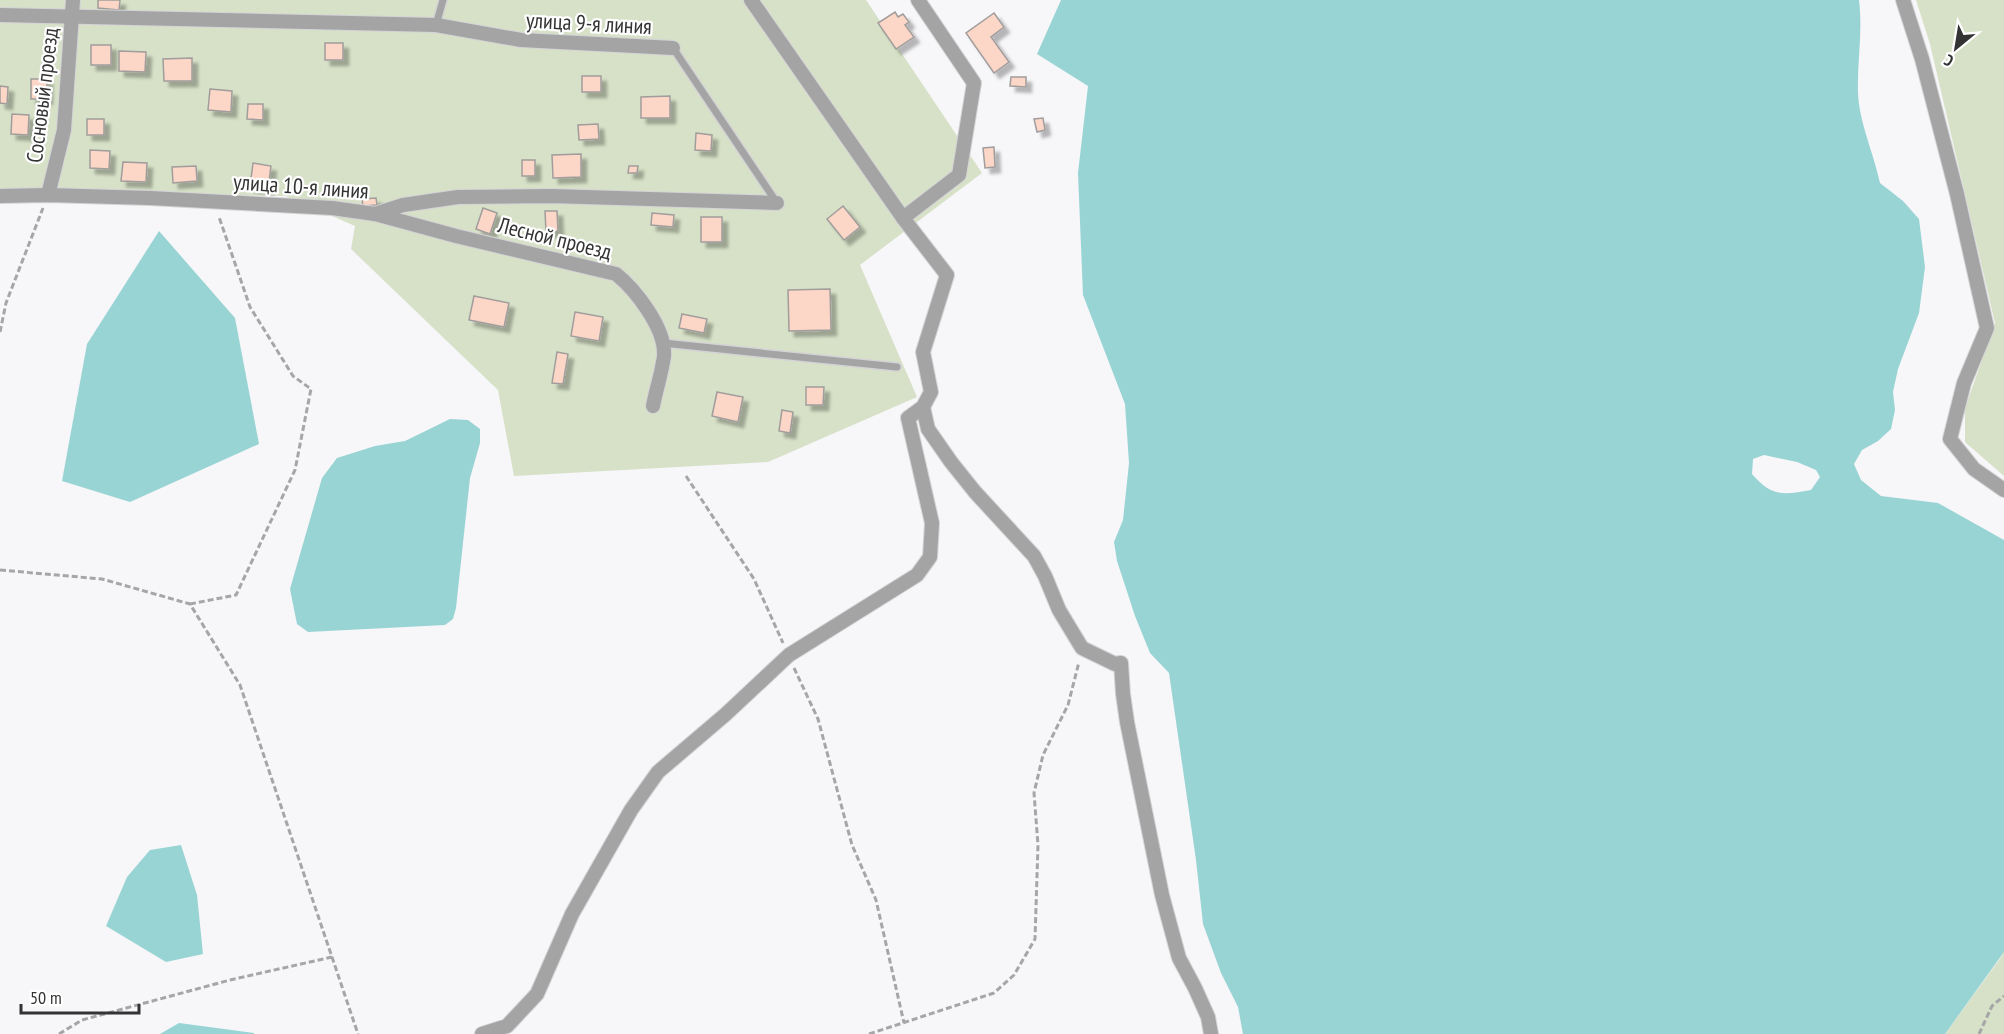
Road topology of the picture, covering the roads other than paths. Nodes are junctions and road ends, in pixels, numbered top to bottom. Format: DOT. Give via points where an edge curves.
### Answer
graph roads {
  1 [pos="74,0"];
  2 [pos="443,0"];
  3 [pos="751,0"];
  4 [pos="918,0"];
  5 [pos="1903,0"];
  6 [pos="0,15"];
  7 [pos="72,17"];
  8 [pos="436,25"];
  9 [pos="673,48"];
  10 [pos="48,195"];
  11 [pos="0,196"];
  12 [pos="777,203"];
  13 [pos="375,213"];
  14 [pos="903,218"];
  15 [pos="663,343"];
  16 [pos="897,367"];
  17 [pos="652,406"];
  18 [pos="923,406"];
  19 [pos="2004,490"];
  20 [pos="482,1034"];
  21 [pos="1211,1034"];
  1 -- 7 [label="street, Сосновый проезд"];
  2 -- 8 [label="lane"];
  3 -- 14 [label="street"];
  4 -- 14 [label="street" via="974,83 959,175"];
  5 -- 19 [label="street" via="1952,171 1987,328 1964,383 1950,440 1974,469"];
  6 -- 7 [label="street, улица 9-я линия"];
  7 -- 8 [label="street, улица 9-я линия"];
  7 -- 10 [label="street, Сосновый проезд" via="64,130"];
  8 -- 9 [label="street, улица 9-я линия" via="521,40"];
  9 -- 12 [label="lane"];
  10 -- 11 [label="street, улица 10-я линия"];
  10 -- 13 [label="street, улица 10-я линия" via="213,201"];
  12 -- 13 [label="street, улица 10-я линия" via="458,197"];
  13 -- 15 [label="street, Лесной проезд" via="616,274 641,301"];
  14 -- 18 [label="street" via="948,275 923,352 932,392"];
  15 -- 16 [label="lane"];
  15 -- 17 [label="street" via="664,356"];
  18 -- 20 [label="street" via="908,418 932,523 930,557 917,575 789,655 658,772 631,810 572,914 537,994 507,1026"];
  18 -- 21 [label="street" via="928,429 951,462 1034,556 1082,648 1115,664 1121,663 1129,732 1162,895 1179,958 1204,1007"];
}
